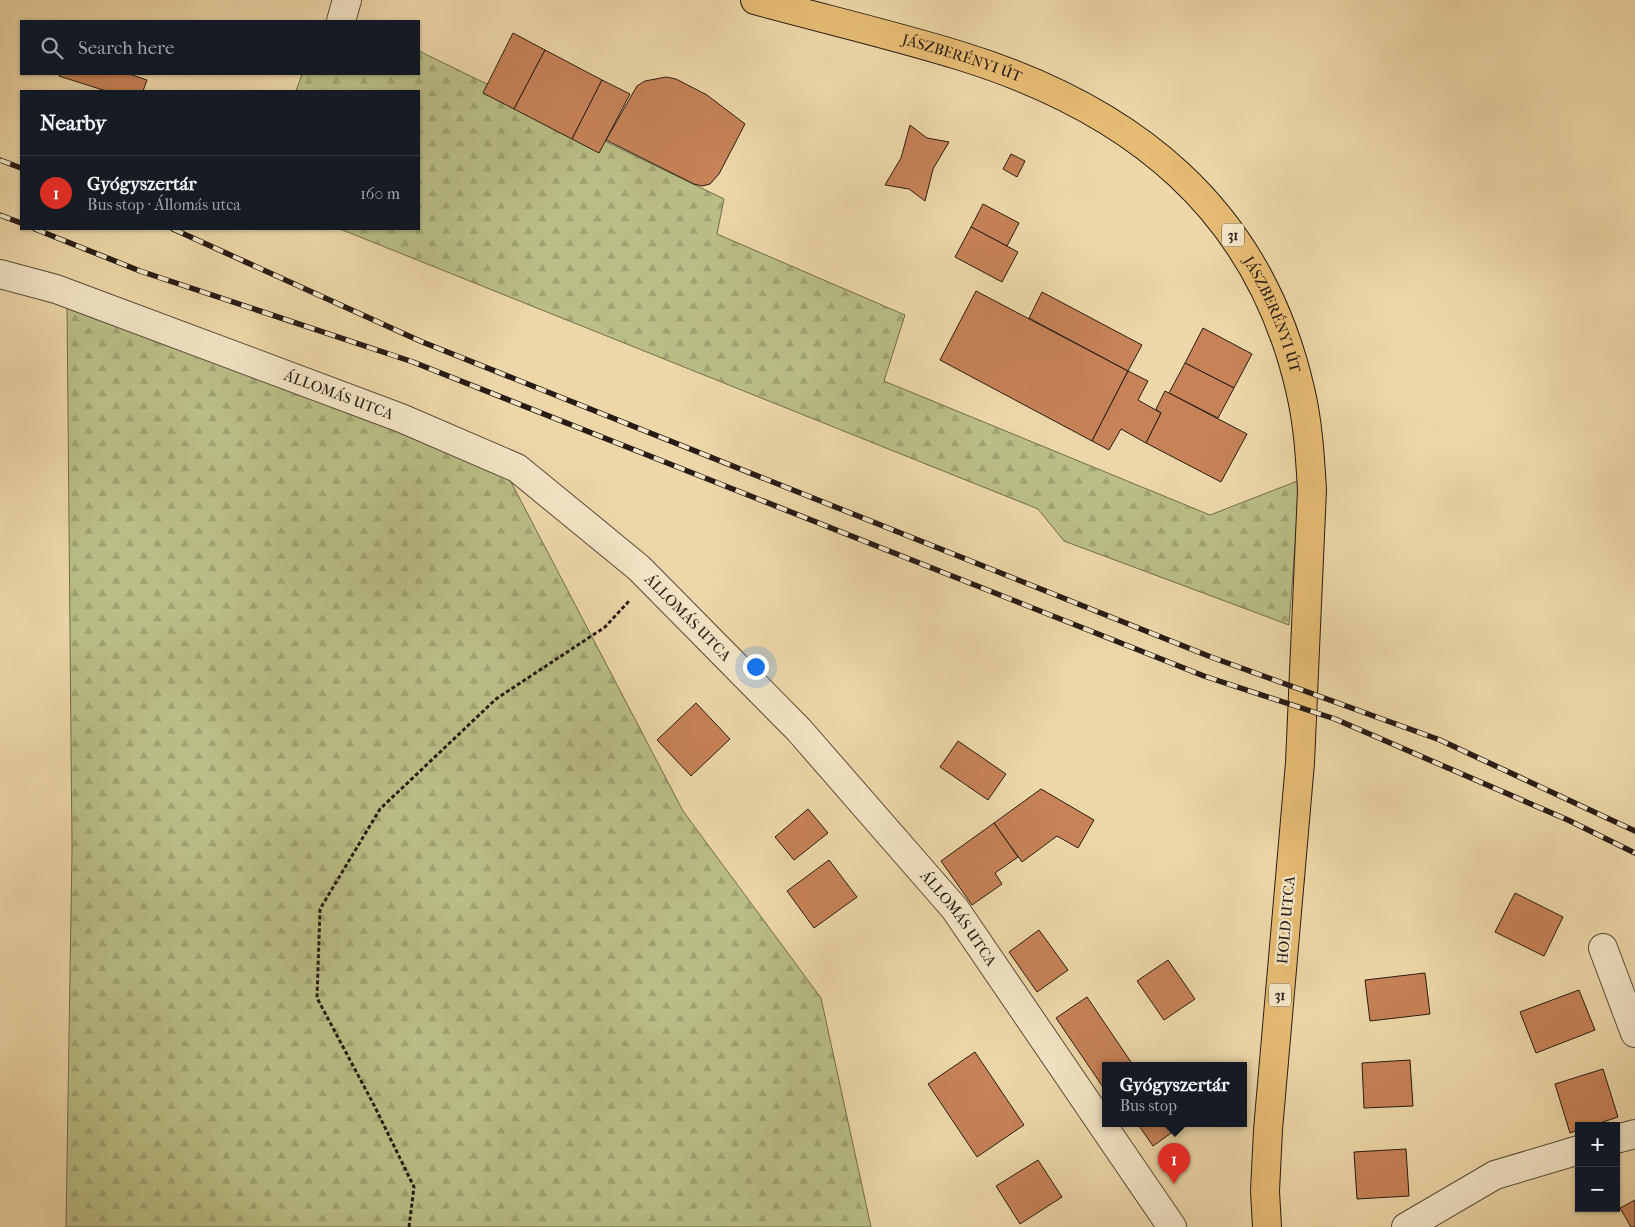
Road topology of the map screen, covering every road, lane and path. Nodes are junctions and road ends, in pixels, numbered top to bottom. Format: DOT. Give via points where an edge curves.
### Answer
graph roads {
  1 [pos="347,0"];
  2 [pos="755,0"];
  3 [pos="341,20"];
  4 [pos="0,274"];
  5 [pos="650,580"];
  6 [pos="1300,763"];
  7 [pos="1603,948"];
  8 [pos="1635,1033"];
  9 [pos="1102,1125"];
  10 [pos="1103,1127"];
  11 [pos="1635,1134"];
  12 [pos="1620,1138"];
  13 [pos="1575,1151"];
  14 [pos="409,1227"];
  15 [pos="1172,1227"];
  16 [pos="1266,1227"];
  17 [pos="1406,1227"];
  1 -- 3 [label="street"];
  2 -- 6 [label="main road, JÁSZBERÉNYI ÚT / 31" via="962,57 1077,103 1138,140 1184,176 1242,246 1272,305 1292,358 1301,390 1310,454 1312,532"];
  4 -- 5 [label="street, ÁLLOMÁS UTCA" via="56,289 392,414 517,468"];
  5 -- 9 [label="street, ÁLLOMÁS UTCA" via="799,730 954,909"];
  5 -- 14 [label="path" via="605,626 496,699 380,810 320,909 317,998 414,1187"];
  6 -- 16 [label="main road, HOLD UTCA / 31" via="1268,1130"];
  7 -- 8 [label="street"];
  10 -- 15 [label="street, ÁLLOMÁS UTCA"];
  11 -- 12 [label="street"];
  13 -- 17 [label="street" via="1494,1175"];
}
